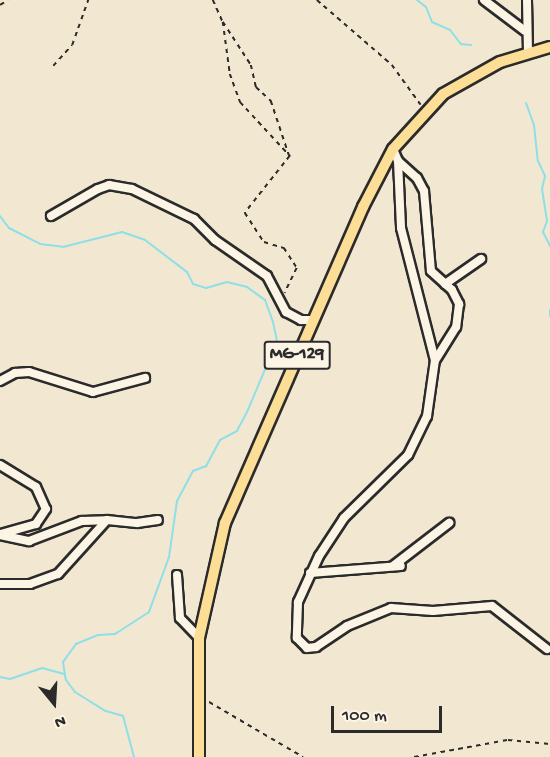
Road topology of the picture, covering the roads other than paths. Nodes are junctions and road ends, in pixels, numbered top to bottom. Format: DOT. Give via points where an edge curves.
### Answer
graph roads {
  1 [pos="484,0"];
  2 [pos="526,1"];
  3 [pos="525,32"];
  4 [pos="550,47"];
  5 [pos="528,52"];
  6 [pos="393,149"];
  7 [pos="398,161"];
  8 [pos="51,216"];
  9 [pos="481,259"];
  10 [pos="445,284"];
  11 [pos="312,320"];
  12 [pos="435,360"];
  13 [pos="145,378"];
  14 [pos="0,381"];
  15 [pos="0,465"];
  16 [pos="158,519"];
  17 [pos="106,520"];
  18 [pos="449,523"];
  19 [pos="0,534"];
  20 [pos="310,573"];
  21 [pos="177,574"];
  22 [pos="0,584"];
  23 [pos="199,638"];
  24 [pos="547,650"];
  25 [pos="198,757"];
  1 -- 3 [label="street"];
  2 -- 3 [label="street"];
  3 -- 5 [label="street"];
  4 -- 5 [label="main road, MG-129"];
  5 -- 6 [label="main road, MG-129" via="469,76 425,111"];
  6 -- 7 [label="street"];
  6 -- 11 [label="main road, MG-129"];
  7 -- 10 [label="street" via="417,178 424,191 429,215 427,261"];
  7 -- 12 [label="street" via="401,228"];
  8 -- 11 [label="street" via="98,189 110,185 132,189 181,211 227,249 259,269 292,317"];
  9 -- 10 [label="street"];
  10 -- 12 [label="street" via="458,298 458,318"];
  11 -- 23 [label="main road, MG-129" via="225,523"];
  12 -- 20 [label="street" via="427,416 417,442 344,518"];
  13 -- 14 [label="street" via="93,392 29,372 15,373"];
  15 -- 19 [label="street" via="36,487 46,509 36,524"];
  16 -- 17 [label="street" via="137,523"];
  17 -- 19 [label="street" via="82,521 29,541"];
  17 -- 22 [label="street" via="58,574 30,584"];
  18 -- 20 [label="street" via="397,566"];
  20 -- 24 [label="street" via="298,602 295,627 297,638 307,648 391,608 433,611 492,606"];
  21 -- 23 [label="street" via="180,618"];
  23 -- 25 [label="main road, MG-129"];
}
